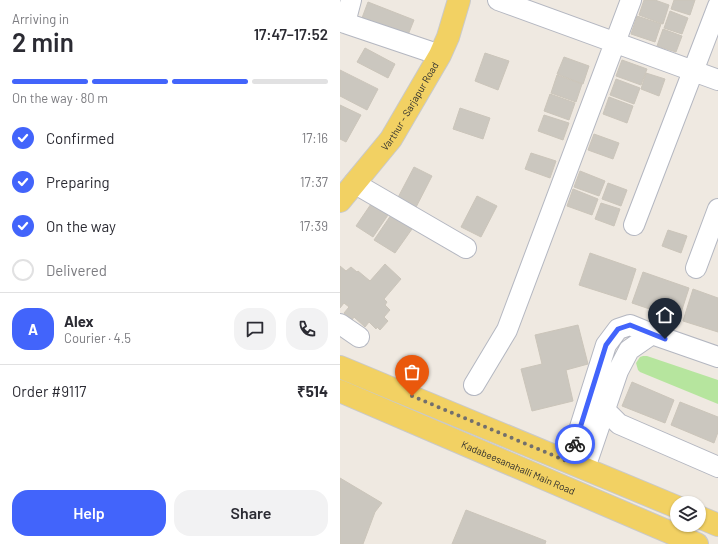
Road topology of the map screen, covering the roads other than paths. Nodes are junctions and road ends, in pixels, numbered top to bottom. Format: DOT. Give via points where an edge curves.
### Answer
graph roads {
  1 [pos="351,0"];
  2 [pos="459,0"];
  3 [pos="498,0"];
  4 [pos="631,0"];
  5 [pos="718,6"];
  6 [pos="343,20"];
  7 [pos="615,42"];
  8 [pos="440,54"];
  9 [pos="694,71"];
  10 [pos="718,80"];
  11 [pos="354,183"];
  12 [pos="340,201"];
  13 [pos="718,209"];
  14 [pos="634,225"];
  15 [pos="466,248"];
  16 [pos="696,268"];
  17 [pos="340,324"];
  18 [pos="359,337"];
  19 [pos="718,357"];
  20 [pos="340,367"];
  21 [pos="474,385"];
  22 [pos="340,391"];
  23 [pos="596,406"];
  24 [pos="577,465"];
  25 [pos="718,467"];
  26 [pos="670,504"];
  27 [pos="706,520"];
  28 [pos="718,525"];
  29 [pos="695,544"];
  1 -- 6 [label="street"];
  2 -- 8 [label="main road, Varthur - Sarjapur Road"];
  3 -- 7 [label="street"];
  4 -- 7 [label="street"];
  5 -- 9 [label="street"];
  6 -- 8 [label="street"];
  7 -- 9 [label="street"];
  7 -- 21 [label="street" via="507,330"];
  8 -- 11 [label="main road, Varthur - Sarjapur Road" via="391,139"];
  9 -- 10 [label="street"];
  9 -- 14 [label="street"];
  11 -- 12 [label="main road, Varthur - Sarjapur Road"];
  11 -- 15 [label="street"];
  13 -- 16 [label="street"];
  17 -- 18 [label="street"];
  19 -- 23 [label="street" via="652,334 628,350"];
  20 -- 24 [label="main road"];
  22 -- 29 [label="main road, Kadabeesanahalli Main Road"];
  23 -- 24 [label="street"];
  23 -- 25 [label="street" via="619,424"];
  24 -- 26 [label="main road"];
  27 -- 28 [label="main road"];
}
